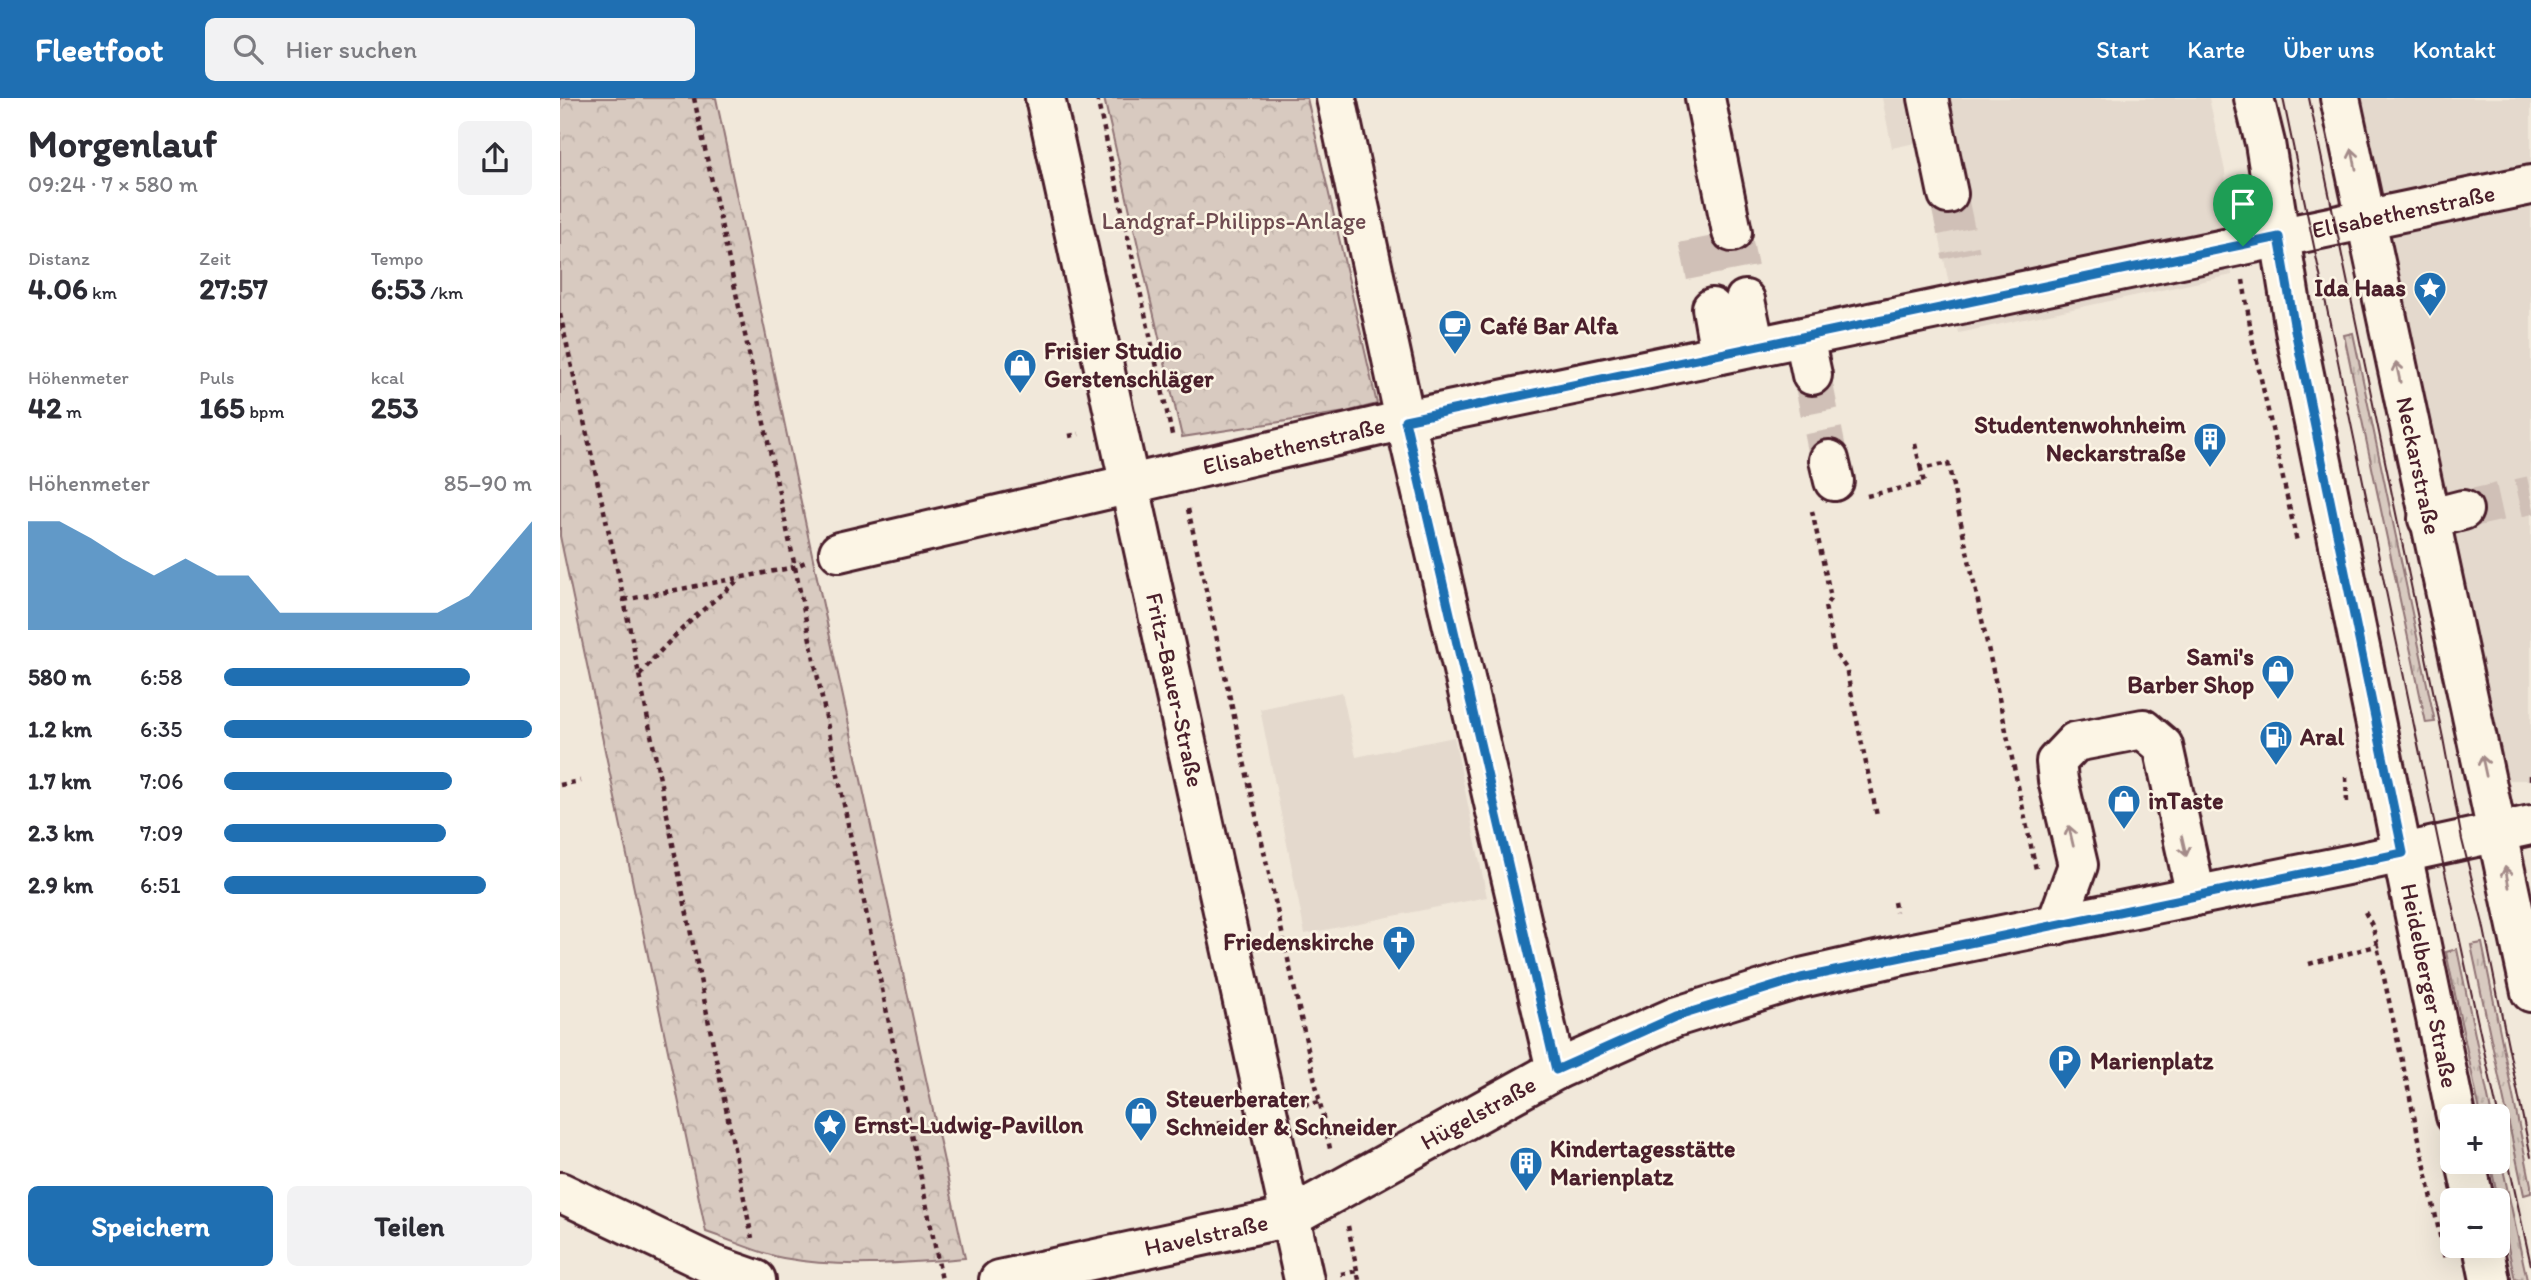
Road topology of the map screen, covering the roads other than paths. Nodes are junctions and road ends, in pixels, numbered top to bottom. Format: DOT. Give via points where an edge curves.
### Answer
graph roads {
  1 [pos="1045,98"];
  2 [pos="1336,98"];
  3 [pos="1704,98"];
  4 [pos="1928,98"];
  5 [pos="2254,98"];
  6 [pos="2340,98"];
  7 [pos="2531,185"];
  8 [pos="1948,194"];
  9 [pos="2365,220"];
  10 [pos="1732,232"];
  11 [pos="2279,237"];
  12 [pos="1728,304"];
  13 [pos="1804,337"];
  14 [pos="1737,351"];
  15 [pos="1812,375"];
  16 [pos="1405,420"];
  17 [pos="1128,485"];
  18 [pos="839,552"];
  19 [pos="2515,829"];
  20 [pos="2403,853"];
  21 [pos="2196,896"];
  22 [pos="2056,925"];
  23 [pos="2531,992"];
  24 [pos="1556,1070"];
  25 [pos="2454,1104"];
  26 [pos="564,1203"];
  27 [pos="1290,1217"];
  28 [pos="2485,1258"];
  29 [pos="755,1264"];
  30 [pos="1319,1278"];
  31 [pos="999,1280"];
  32 [pos="2490,1280"];
  1 -- 17 [label="main road, Fritz-Bauer-Straße"];
  2 -- 16 [label="main road"];
  3 -- 10 [label="main road"];
  4 -- 8 [label="main road"];
  5 -- 11 [label="main road"];
  9 -- 6 [label="main road, Neckarstraße, one-way"];
  7 -- 9 [label="main road, Elisabethenstraße"];
  9 -- 11 [label="main road, Elisabethenstraße"];
  19 -- 9 [label="main road, Neckarstraße, one-way" via="2446,514"];
  11 -- 13 [label="main road, Elisabethenstraße"];
  11 -- 20 [label="main road"];
  12 -- 14 [label="main road"];
  13 -- 14 [label="main road, Elisabethenstraße"];
  13 -- 15 [label="main road"];
  14 -- 16 [label="main road, Elisabethenstraße"];
  16 -- 17 [label="main road, Elisabethenstraße"];
  16 -- 24 [label="main road"];
  17 -- 18 [label="main road, Elisabethenstraße"];
  17 -- 27 [label="main road, Fritz-Bauer-Straße"];
  19 -- 20 [label="main road, Hügelstraße"];
  23 -- 19 [label="main road, one-way"];
  20 -- 21 [label="main road, Hügelstraße"];
  20 -- 25 [label="main road, Heidelberger Straße"];
  21 -- 22 [label="main road, Hügelstraße"];
  22 -- 21 [label="main road, one-way" via="2078,865 2056,762 2075,742 2143,729 2163,746"];
  22 -- 24 [label="main road, Hügelstraße" via="1801,978 1675,1017"];
  24 -- 27 [label="main road, Hügelstraße"];
  26 -- 29 [label="main road" via="713,1265"];
  27 -- 30 [label="main road, Fritz-Bauer-Straße"];
  27 -- 31 [label="main road, Havelstraße"];
  28 -- 32 [label="main road"];
}
